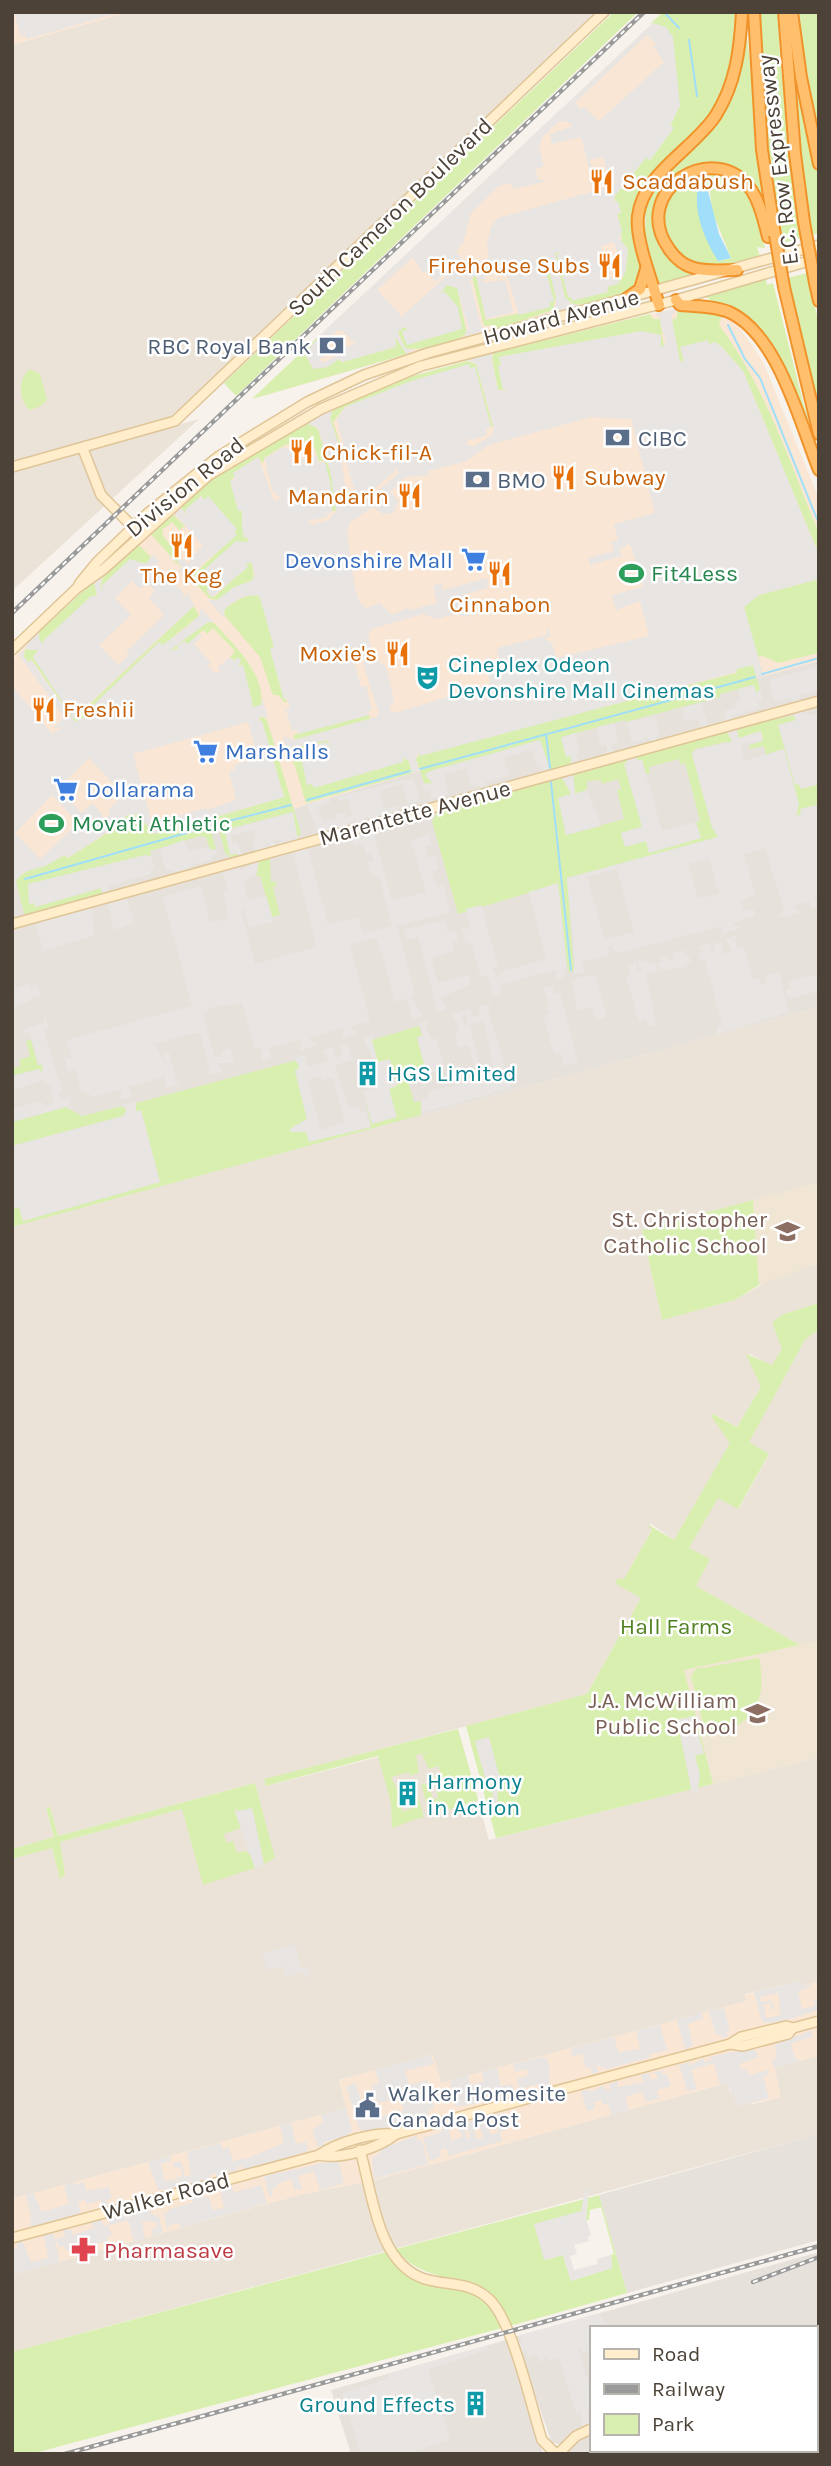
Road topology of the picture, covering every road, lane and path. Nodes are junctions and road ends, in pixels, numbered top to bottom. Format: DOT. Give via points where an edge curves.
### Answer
graph roads {
  1 [pos="604,12"];
  2 [pos="743,12"];
  3 [pos="754,12"];
  4 [pos="783,12"];
  5 [pos="792,12"];
  6 [pos="819,164"];
  7 [pos="772,236"];
  8 [pos="819,245"];
  9 [pos="644,249"];
  10 [pos="819,258"];
  11 [pos="737,270"];
  12 [pos="655,291"];
  13 [pos="626,299"];
  14 [pos="676,300"];
  15 [pos="819,301"];
  16 [pos="659,304"];
  17 [pos="307,402"];
  18 [pos="313,414"];
  19 [pos="819,434"];
  20 [pos="83,449"];
  21 [pos="12,467"];
  22 [pos="819,470"];
  23 [pos="137,531"];
  24 [pos="12,650"];
  25 [pos="819,701"];
  26 [pos="12,924"];
  27 [pos="819,2021"];
  28 [pos="396,2134"];
  29 [pos="360,2150"];
  30 [pos="319,2155"];
  31 [pos="12,2238"];
  32 [pos="590,2429"];
  33 [pos="557,2454"];
  1 -- 20 [label="main road, South Cameron Boulevard" via="175,421"];
  2 -- 9 [label="highway" via="738,61 724,100 714,118 643,197 638,216"];
  3 -- 7 [label="highway, E.C. Row Expressway"];
  4 -- 15 [label="highway, E.C. Row Expressway, bridge" via="795,154"];
  5 -- 6 [label="highway"];
  7 -- 11 [label="highway" via="756,199 739,178 705,169 673,183 659,211 660,232 671,253 695,268"];
  7 -- 19 [label="highway"];
  8 -- 11 [label="main road, Howard Avenue"];
  9 -- 12 [label="highway"];
  9 -- 13 [label="highway" via="644,283"];
  10 -- 14 [label="main road, Howard Avenue"];
  11 -- 12 [label="main road, Howard Avenue"];
  12 -- 13 [label="main road, Howard Avenue"];
  12 -- 16 [label="highway"];
  13 -- 17 [label="main road, Howard Avenue" via="399,362"];
  14 -- 16 [label="main road, Howard Avenue"];
  14 -- 22 [label="highway" via="729,312 762,339"];
  16 -- 18 [label="main road, Howard Avenue" via="421,366"];
  17 -- 23 [label="main road, Division Road" via="219,456"];
  18 -- 23 [label="main road, Division Road" via="217,469"];
  20 -- 21 [label="main road"];
  20 -- 23 [label="main road" via="101,495"];
  23 -- 24 [label="main road, Division Road"];
  25 -- 26 [label="main road, Marentette Avenue"];
  27 -- 28 [label="main road, Walker Road" via="793,2028 788,2034 743,2046 730,2043"];
  28 -- 29 [label="main road, Walker Road" via="386,2143"];
  28 -- 30 [label="main road, Walker Road" via="384,2133"];
  29 -- 30 [label="main road, Walker Road" via="330,2158"];
  29 -- 33 [label="main road" via="394,2256 412,2273 476,2290 498,2309 542,2440"];
  30 -- 31 [label="main road, Walker Road"];
  32 -- 33 [label="main road"];
}
